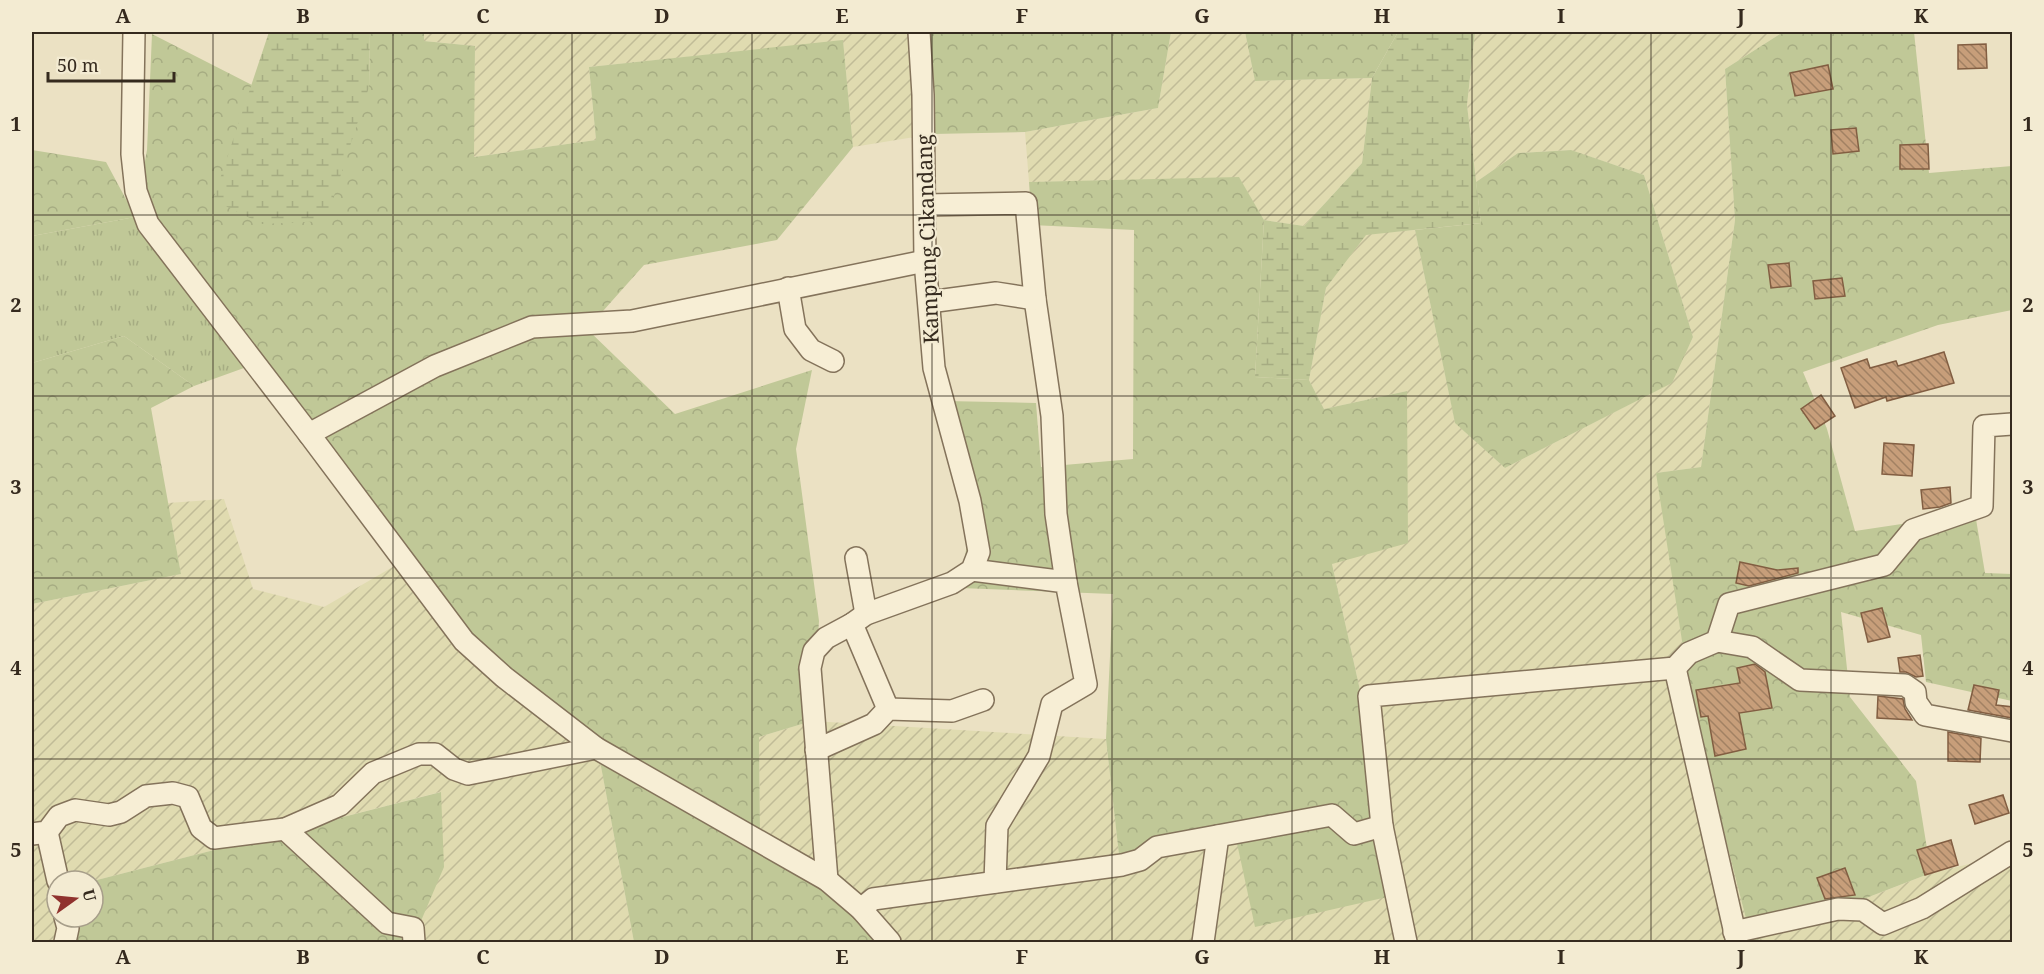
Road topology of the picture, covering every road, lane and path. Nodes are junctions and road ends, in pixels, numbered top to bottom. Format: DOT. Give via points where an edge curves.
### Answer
graph roads {
  1 [pos="134,32"];
  2 [pos="919,32"];
  3 [pos="925,205"];
  4 [pos="925,261"];
  5 [pos="788,288"];
  6 [pos="1035,299"];
  7 [pos="929,302"];
  8 [pos="833,361"];
  9 [pos="2013,424"];
  10 [pos="309,434"];
  11 [pos="856,558"];
  12 [pos="972,570"];
  13 [pos="1066,582"];
  14 [pos="859,619"];
  15 [pos="1717,641"];
  16 [pos="1675,668"];
  17 [pos="983,700"];
  18 [pos="888,709"];
  19 [pos="2013,730"];
  20 [pos="597,748"];
  21 [pos="816,750"];
  22 [pos="1382,826"];
  23 [pos="285,830"];
  24 [pos="39,833"];
  25 [pos="1218,836"];
  26 [pos="2013,852"];
  27 [pos="53,869"];
  28 [pos="827,880"];
  29 [pos="995,882"];
  30 [pos="861,909"];
  31 [pos="1736,937"];
  32 [pos="414,942"];
  33 [pos="890,942"];
  34 [pos="1203,942"];
  35 [pos="1406,942"];
  1 -- 10 [label="street" via="132,154 136,191 148,224"];
  2 -- 3 [label="street, Kampung Cikandang"];
  3 -- 4 [label="street, Kampung Cikandang"];
  3 -- 6 [label="street" via="1026,203"];
  4 -- 5 [label="street"];
  4 -- 7 [label="street, Kampung Cikandang"];
  5 -- 8 [label="street" via="795,329 811,350"];
  5 -- 10 [label="street" via="632,321 532,327 435,366"];
  6 -- 7 [label="street" via="996,293"];
  6 -- 13 [label="street" via="1052,416 1056,513"];
  7 -- 12 [label="street, Kampung Cikandang" via="934,368 970,501 979,552"];
  9 -- 15 [label="street" via="1984,426 1982,506 1913,530 1884,565 1729,604"];
  10 -- 20 [label="street" via="464,641"];
  11 -- 14 [label="street"];
  12 -- 13 [label="street"];
  12 -- 14 [label="street" via="952,583"];
  13 -- 29 [label="street" via="1086,684 1052,704 1039,756 997,826"];
  14 -- 18 [label="street"];
  14 -- 21 [label="street" via="826,638 813,651 810,669"];
  15 -- 16 [label="street" via="1689,653"];
  15 -- 19 [label="street" via="1752,647 1800,680 1905,685 1915,692 1916,702 1925,715"];
  16 -- 22 [label="street" via="1369,696"];
  16 -- 31 [label="street"];
  17 -- 18 [label="street" via="952,711"];
  18 -- 21 [label="street" via="874,724"];
  20 -- 23 [label="street" via="468,774 435,754 419,754 373,773 340,805"];
  20 -- 28 [label="street"];
  21 -- 28 [label="street"];
  22 -- 25 [label="street" via="1354,834 1332,815"];
  22 -- 35 [label="street"];
  23 -- 24 [label="street" via="214,838 201,828 188,797 172,793 146,796 121,812 75,810 59,816"];
  23 -- 32 [label="street" via="387,923 413,928"];
  24 -- 27 [label="street"];
  25 -- 29 [label="street" via="1157,848 1140,860 1122,865"];
  25 -- 34 [label="street"];
  26 -- 31 [label="street" via="1922,908 1883,924 1863,910 1838,909"];
  28 -- 30 [label="street"];
  29 -- 30 [label="street" via="873,899"];
  30 -- 33 [label="street"];
}
